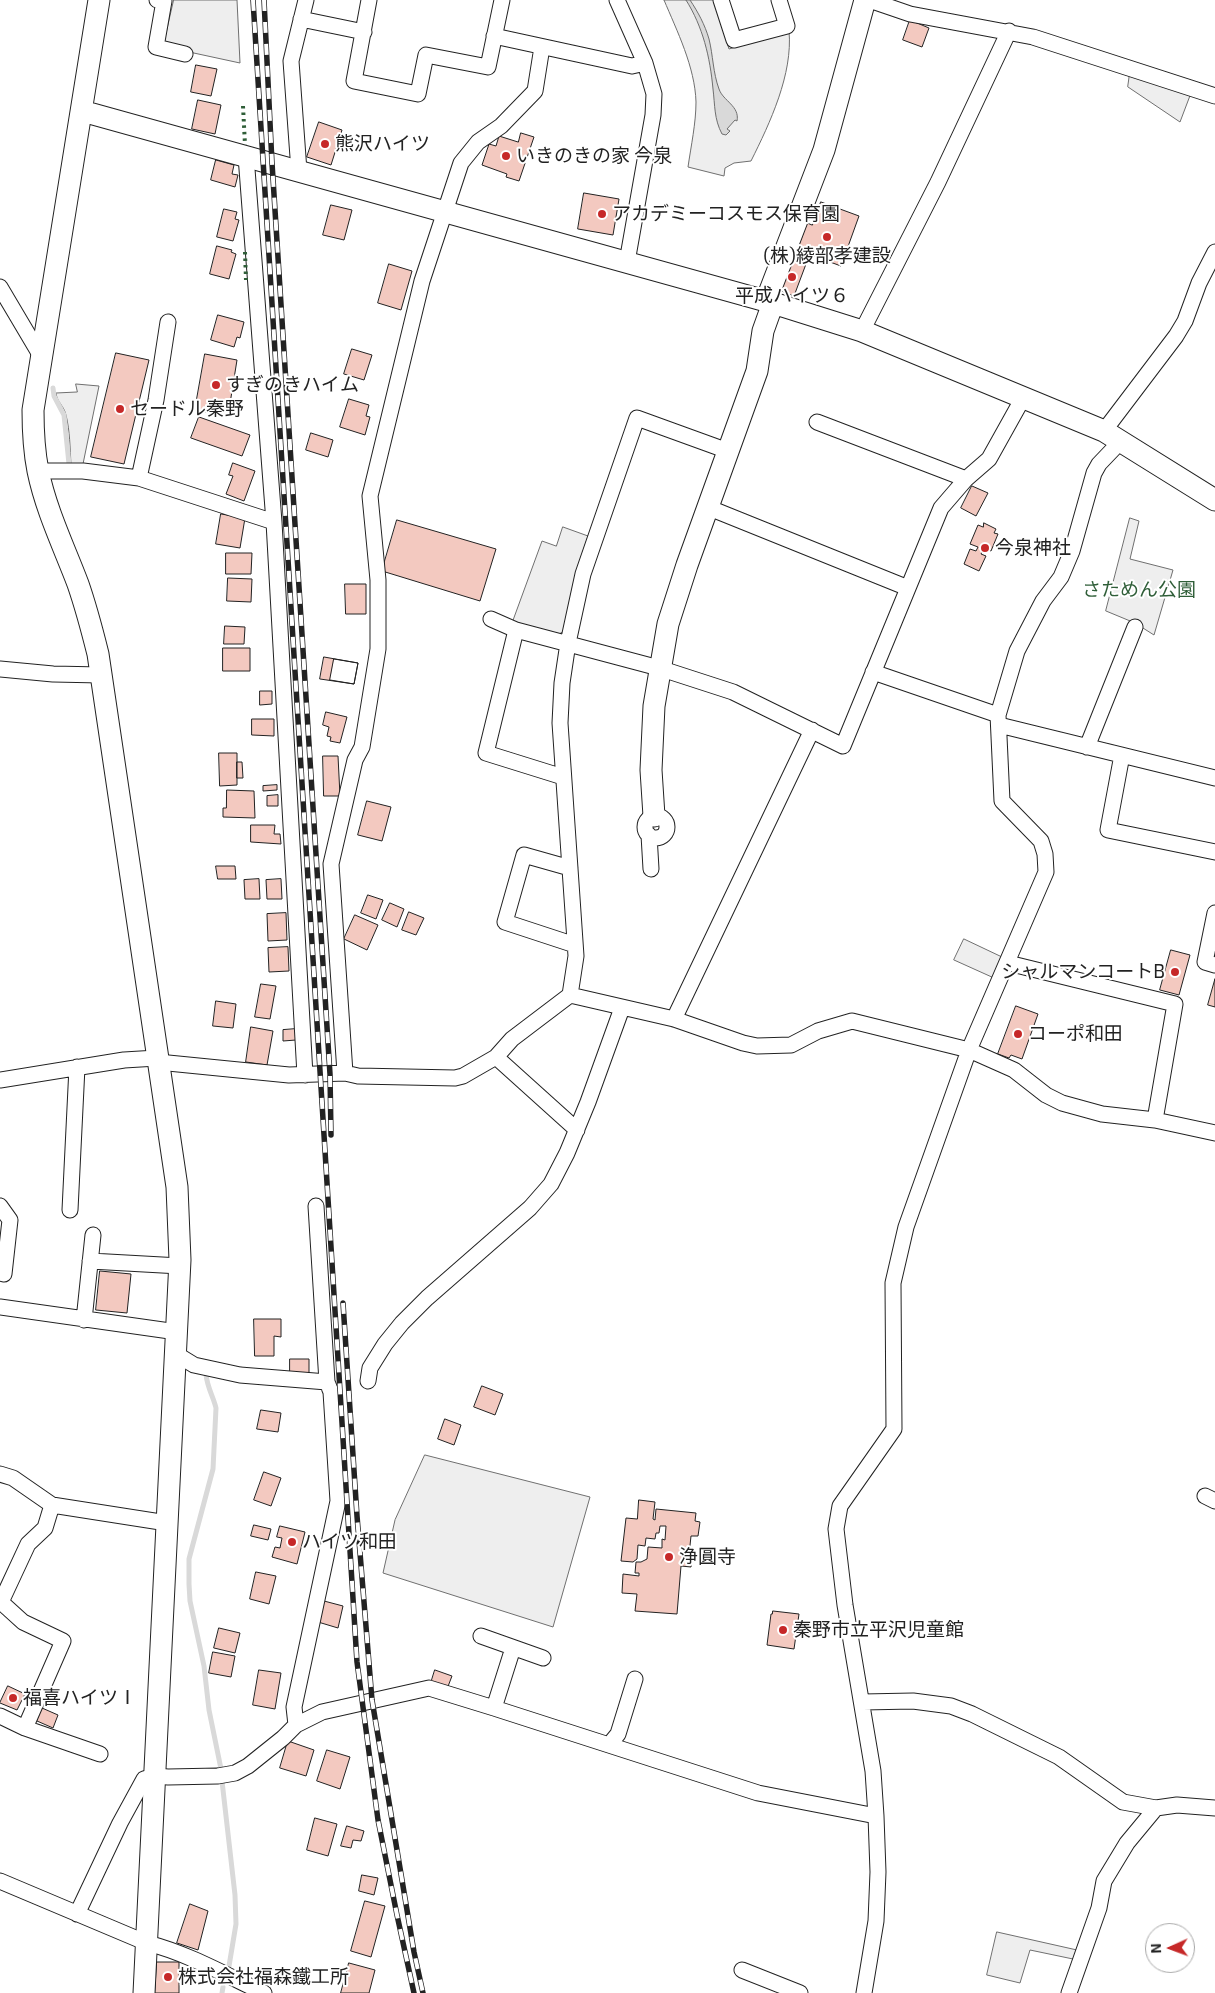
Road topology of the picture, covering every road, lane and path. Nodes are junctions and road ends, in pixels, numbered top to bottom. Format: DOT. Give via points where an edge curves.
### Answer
graph roads {
  1 [pos="99,0"];
  2 [pos="158,0"];
  3 [pos="306,0"];
  4 [pos="370,0"];
  5 [pos="502,0"];
  6 [pos="617,0"];
  7 [pos="721,0"];
  8 [pos="779,0"];
  9 [pos="865,0"];
  10 [pos="869,0"];
  11 [pos="301,19"];
  12 [pos="1009,31"];
  13 [pos="364,32"];
  14 [pos="494,36"];
  15 [pos="542,47"];
  16 [pos="185,54"];
  17 [pos="645,63"];
  18 [pos="1215,96"];
  19 [pos="82,111"];
  20 [pos="246,156"];
  21 [pos="299,171"];
  22 [pos="444,211"];
  23 [pos="1215,252"];
  24 [pos="627,262"];
  25 [pos="0,287"];
  26 [pos="769,302"];
  27 [pos="168,322"];
  28 [pos="862,331"];
  29 [pos="42,358"];
  30 [pos="1023,398"];
  31 [pos="817,422"];
  32 [pos="1112,436"];
  33 [pos="728,451"];
  34 [pos="38,471"];
  35 [pos="139,478"];
  36 [pos="966,479"];
  37 [pos="1215,500"];
  38 [pos="707,507"];
  39 [pos="274,522"];
  40 [pos="908,588"];
  41 [pos="491,619"];
  42 [pos="1135,627"];
  43 [pos="516,630"];
  44 [pos="568,643"];
  45 [pos="659,668"];
  46 [pos="0,669"];
  47 [pos="873,672"];
  48 [pos="101,675"];
  49 [pos="999,720"];
  50 [pos="812,730"];
  51 [pos="1088,747"];
  52 [pos="1122,756"];
  53 [pos="563,777"];
  54 [pos="1215,778"];
  55 [pos="651,826"];
  56 [pos="1215,852"];
  57 [pos="570,868"];
  58 [pos="651,870"];
  59 [pos="1215,913"];
  60 [pos="575,945"];
  61 [pos="1215,964"];
  62 [pos="1016,966"];
  63 [pos="570,995"];
  64 [pos="622,1008"];
  65 [pos="674,1019"];
  66 [pos="969,1050"];
  67 [pos="496,1057"];
  68 [pos="157,1060"];
  69 [pos="77,1067"];
  70 [pos="344,1073"];
  71 [pos="305,1075"];
  72 [pos="0,1080"];
  73 [pos="1155,1120"];
  74 [pos="576,1130"];
  75 [pos="1215,1134"];
  76 [pos="0,1206"];
  77 [pos="316,1206"];
  78 [pos="70,1210"];
  79 [pos="93,1235"];
  80 [pos="90,1261"];
  81 [pos="180,1266"];
  82 [pos="0,1273"];
  83 [pos="0,1307"];
  84 [pos="84,1320"];
  85 [pos="176,1332"];
  86 [pos="176,1354"];
  87 [pos="368,1381"];
  88 [pos="328,1382"];
  89 [pos="0,1474"];
  90 [pos="52,1505"];
  91 [pos="167,1523"];
  92 [pos="481,1636"];
  93 [pos="513,1648"];
  94 [pos="542,1658"];
  95 [pos="635,1680"];
  96 [pos="863,1702"];
  97 [pos="494,1708"];
  98 [pos="0,1716"];
  99 [pos="296,1725"];
  100 [pos="25,1728"];
  101 [pos="609,1745"];
  102 [pos="100,1754"];
  103 [pos="155,1776"];
  104 [pos="1156,1808"];
  105 [pos="1215,1808"];
  106 [pos="876,1816"];
  107 [pos="0,1881"];
  108 [pos="78,1914"];
  109 [pos="147,1943"];
  110 [pos="742,1970"];
  111 [pos="144,1993"];
  112 [pos="264,1993"];
  113 [pos="800,1993"];
  114 [pos="864,1993"];
  115 [pos="1069,1993"];
  1 -- 19 [label="street"];
  2 -- 16 [label="street" via="164,1 156,47"];
  3 -- 11 [label="street"];
  4 -- 13 [label="street"];
  5 -- 14 [label="street"];
  6 -- 17 [label="street"];
  7 -- 8 [label="street" via="734,40 787,26"];
  9 -- 26 [label="street" via="824,150"];
  10 -- 12 [label="street" via="910,14"];
  11 -- 13 [label="street"];
  11 -- 21 [label="street" via="291,61"];
  12 -- 18 [label="street"];
  12 -- 28 [label="street" via="938,182"];
  13 -- 14 [label="street" via="354,81 418,94 426,55 488,67"];
  14 -- 15 [label="street"];
  15 -- 17 [label="street" via="632,66"];
  15 -- 22 [label="street" via="535,91 501,126 478,142 461,163"];
  17 -- 24 [label="street" via="654,94 653,115"];
  19 -- 20 [label="street"];
  19 -- 29 [label="street"];
  20 -- 21 [label="street"];
  20 -- 39 [label="street"];
  21 -- 22 [label="street"];
  22 -- 24 [label="street"];
  22 -- 70 [label="street" via="422,281 370,496 378,580 378,648 362,747 355,760 331,864"];
  23 -- 32 [label="street" via="1199,283 1186,321"];
  24 -- 26 [label="street"];
  25 -- 29 [label="street"];
  26 -- 28 [label="street"];
  26 -- 33 [label="street" via="757,371"];
  27 -- 35 [label="street"];
  28 -- 30 [label="street"];
  29 -- 34 [label="street" via="33,410"];
  30 -- 32 [label="street"];
  30 -- 36 [label="street" via="989,459"];
  31 -- 36 [label="street"];
  32 -- 37 [label="street"];
  32 -- 49 [label="street" via="1094,473 1072,551 1061,577 1042,601 1017,651"];
  33 -- 38 [label="street"];
  33 -- 44 [label="street" via="637,418 583,574"];
  34 -- 35 [label="street" via="83,471"];
  34 -- 48 [label="street" via="91,626"];
  35 -- 39 [label="street"];
  36 -- 40 [label="street" via="941,508"];
  38 -- 40 [label="street"];
  38 -- 45 [label="street" via="668,624"];
  39 -- 71 [label="street"];
  40 -- 47 [label="street"];
  41 -- 43 [label="street"];
  42 -- 51 [label="street"];
  43 -- 44 [label="street"];
  43 -- 53 [label="street" via="486,753"];
  44 -- 45 [label="street"];
  44 -- 53 [label="street" via="560,723"];
  45 -- 50 [label="street" via="733,692"];
  45 -- 55 [label="street" via="651,749"];
  46 -- 48 [label="street"];
  47 -- 49 [label="street"];
  47 -- 50 [label="street" via="844,746"];
  48 -- 68 [label="street"];
  49 -- 51 [label="street"];
  49 -- 66 [label="street" via="1002,801 1041,841 1046,872"];
  50 -- 65 [label="street"];
  51 -- 52 [label="street"];
  52 -- 54 [label="street"];
  52 -- 56 [label="street" via="1108,830"];
  53 -- 57 [label="street"];
  55 -- 58 [label="street"];
  57 -- 60 [label="street"];
  57 -- 60 [label="street" via="524,855 504,922"];
  59 -- 61 [label="street" via="1205,962"];
  60 -- 63 [label="street"];
  62 -- 73 [label="street" via="1175,1004"];
  63 -- 64 [label="street"];
  63 -- 67 [label="street" via="512,1040"];
  64 -- 65 [label="street"];
  64 -- 74 [label="street"];
  65 -- 66 [label="street" via="757,1046 790,1045 818,1031 852,1021"];
  66 -- 73 [label="street" via="1014,1070 1062,1103 1102,1114"];
  66 -- 96 [label="street" via="906,1227 893,1283 894,1429 840,1506 836,1529 846,1612"];
  67 -- 70 [label="street" via="455,1078"];
  67 -- 74 [label="street"];
  68 -- 69 [label="street" via="124,1060"];
  68 -- 71 [label="street"];
  68 -- 81 [label="street" via="177,1187"];
  69 -- 72 [label="street"];
  69 -- 78 [label="street"];
  70 -- 71 [label="street"];
  73 -- 75 [label="street"];
  74 -- 87 [label="street" via="551,1184 530,1208 402,1323 370,1368"];
  76 -- 82 [label="street" via="10,1220 4,1274"];
  77 -- 88 [label="street"];
  79 -- 80 [label="street"];
  80 -- 81 [label="street"];
  80 -- 84 [label="street"];
  81 -- 85 [label="street"];
  83 -- 84 [label="street"];
  84 -- 85 [label="street"];
  85 -- 86 [label="street"];
  86 -- 88 [label="street" via="194,1365 240,1375"];
  86 -- 91 [label="street"];
  88 -- 99 [label="street" via="338,1501 294,1707"];
  89 -- 90 [label="street" via="13,1478"];
  90 -- 91 [label="street"];
  90 -- 100 [label="street" via="45,1528 28,1544 1,1602 23,1622 63,1641"];
  91 -- 103 [label="street"];
  92 -- 93 [label="street"];
  93 -- 94 [label="street"];
  93 -- 97 [label="street"];
  95 -- 101 [label="street" via="618,1734"];
  96 -- 104 [label="street" via="913,1701 951,1706 1059,1757 1123,1802"];
  96 -- 106 [label="street"];
  97 -- 99 [label="street" via="429,1688 322,1712"];
  97 -- 101 [label="street"];
  98 -- 100 [label="street"];
  99 -- 103 [label="street" via="248,1766 235,1773"];
  100 -- 102 [label="street"];
  101 -- 106 [label="street" via="758,1793"];
  103 -- 108 [label="street" via="144,1779 136,1791"];
  103 -- 109 [label="street"];
  104 -- 105 [label="street" via="1177,1805"];
  104 -- 115 [label="street" via="1127,1843 1104,1881 1099,1908"];
  106 -- 114 [label="street" via="876,1922"];
  107 -- 108 [label="street"];
  108 -- 109 [label="street"];
  109 -- 111 [label="street"];
  109 -- 112 [label="street" via="219,1971"];
  110 -- 113 [label="street"];
}
